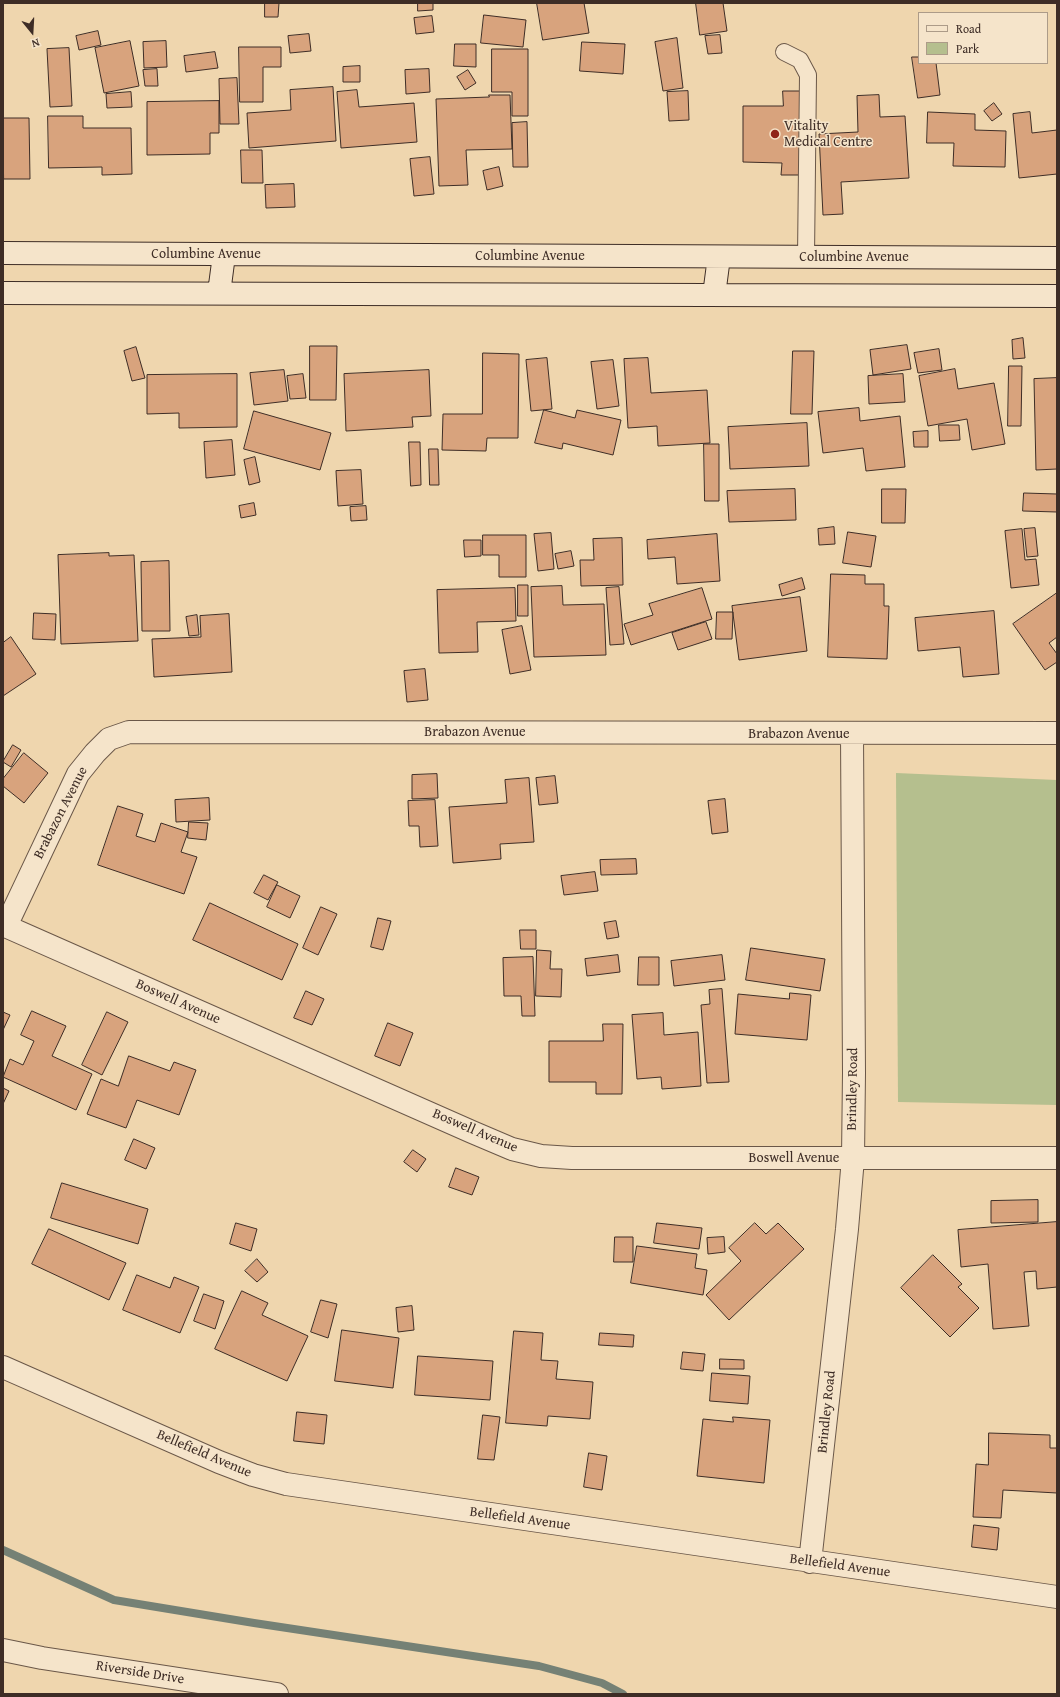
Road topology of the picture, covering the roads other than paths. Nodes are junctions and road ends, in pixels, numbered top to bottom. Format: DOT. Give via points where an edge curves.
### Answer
graph roads {
  1 [pos="784,52"];
  2 [pos="3,253"];
  3 [pos="224,254"];
  4 [pos="719,257"];
  5 [pos="806,257"];
  6 [pos="1057,258"];
  7 [pos="3,293"];
  8 [pos="219,293"];
  9 [pos="714,295"];
  10 [pos="1057,296"];
  11 [pos="852,734"];
  12 [pos="1057,734"];
  13 [pos="5,926"];
  14 [pos="853,1158"];
  15 [pos="1057,1158"];
  16 [pos="3,1367"];
  17 [pos="810,1562"];
  18 [pos="1057,1597"];
  19 [pos="3,1650"];
  20 [pos="277,1694"];
  1 -- 5 [label="lane" via="800,60 808,75"];
  2 -- 3 [label="street, Columbine Avenue"];
  3 -- 4 [label="street, Columbine Avenue"];
  3 -- 8 [label="street"];
  4 -- 5 [label="street, Columbine Avenue"];
  4 -- 9 [label="street"];
  5 -- 6 [label="street, Columbine Avenue"];
  7 -- 8 [label="street"];
  8 -- 9 [label="street"];
  9 -- 10 [label="street"];
  11 -- 12 [label="street, Brabazon Avenue"];
  11 -- 13 [label="street, Brabazon Avenue" via="129,732 109,739 78,774"];
  11 -- 14 [label="street, Brindley Road"];
  13 -- 14 [label="street, Boswell Avenue" via="512,1148 541,1156"];
  14 -- 15 [label="street, Boswell Avenue"];
  14 -- 17 [label="street, Brindley Road"];
  16 -- 17 [label="street, Bellefield Avenue" via="219,1462 286,1484"];
  17 -- 18 [label="street, Bellefield Avenue"];
  19 -- 20 [label="street, Riverside Drive"];
}
